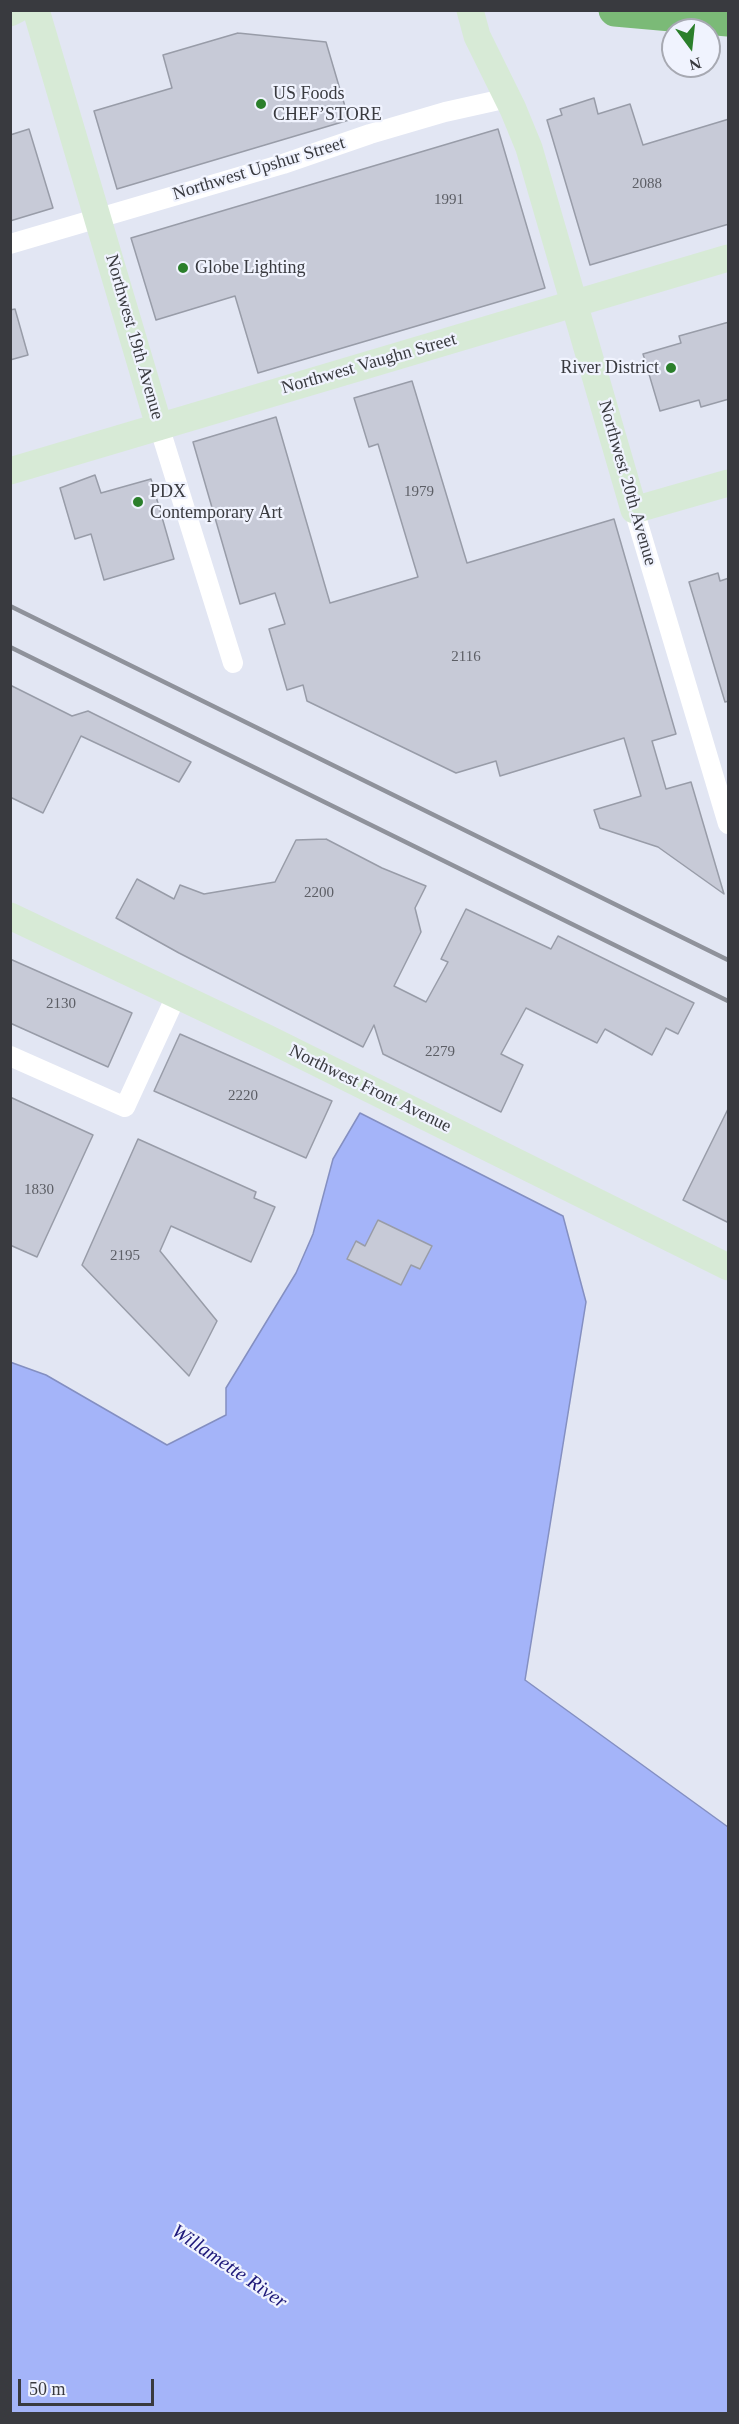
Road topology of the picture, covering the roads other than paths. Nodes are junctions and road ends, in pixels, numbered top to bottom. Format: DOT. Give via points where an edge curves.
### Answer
graph roads {
  1 [pos="16,10"];
  2 [pos="36,10"];
  3 [pos="470,10"];
  4 [pos="615,10"];
  5 [pos="10,13"];
  6 [pos="729,20"];
  7 [pos="508,98"];
  8 [pos="98,217"];
  9 [pos="10,244"];
  10 [pos="729,258"];
  11 [pos="574,304"];
  12 [pos="159,426"];
  13 [pos="10,471"];
  14 [pos="729,483"];
  15 [pos="634,510"];
  16 [pos="233,663"];
  17 [pos="729,824"];
  18 [pos="10,916"];
  19 [pos="177,994"];
  20 [pos="10,1056"];
  21 [pos="729,1267"];
  1 -- 5 [label="street"];
  2 -- 8 [label="street, Northwest 19th Avenue"];
  3 -- 7 [label="street, Northwest 20th Avenue" via="477,36"];
  4 -- 6 [label="highway"];
  7 -- 8 [label="street, Northwest Upshur Street" via="402,124 283,164"];
  7 -- 11 [label="street, Northwest 20th Avenue" via="529,148"];
  8 -- 9 [label="street, Northwest Upshur Street"];
  8 -- 12 [label="street, Northwest 19th Avenue"];
  10 -- 11 [label="street, Northwest Vaughn Street"];
  11 -- 12 [label="street, Northwest Vaughn Street"];
  11 -- 15 [label="street, Northwest 20th Avenue"];
  12 -- 13 [label="street, Northwest Vaughn Street"];
  12 -- 16 [label="street, Northwest 19th Avenue"];
  14 -- 15 [label="street"];
  15 -- 17 [label="street, Northwest 20th Avenue"];
  18 -- 19 [label="street, Northwest Front Avenue"];
  19 -- 20 [label="street" via="125,1107"];
  19 -- 21 [label="street, Northwest Front Avenue"];
}
